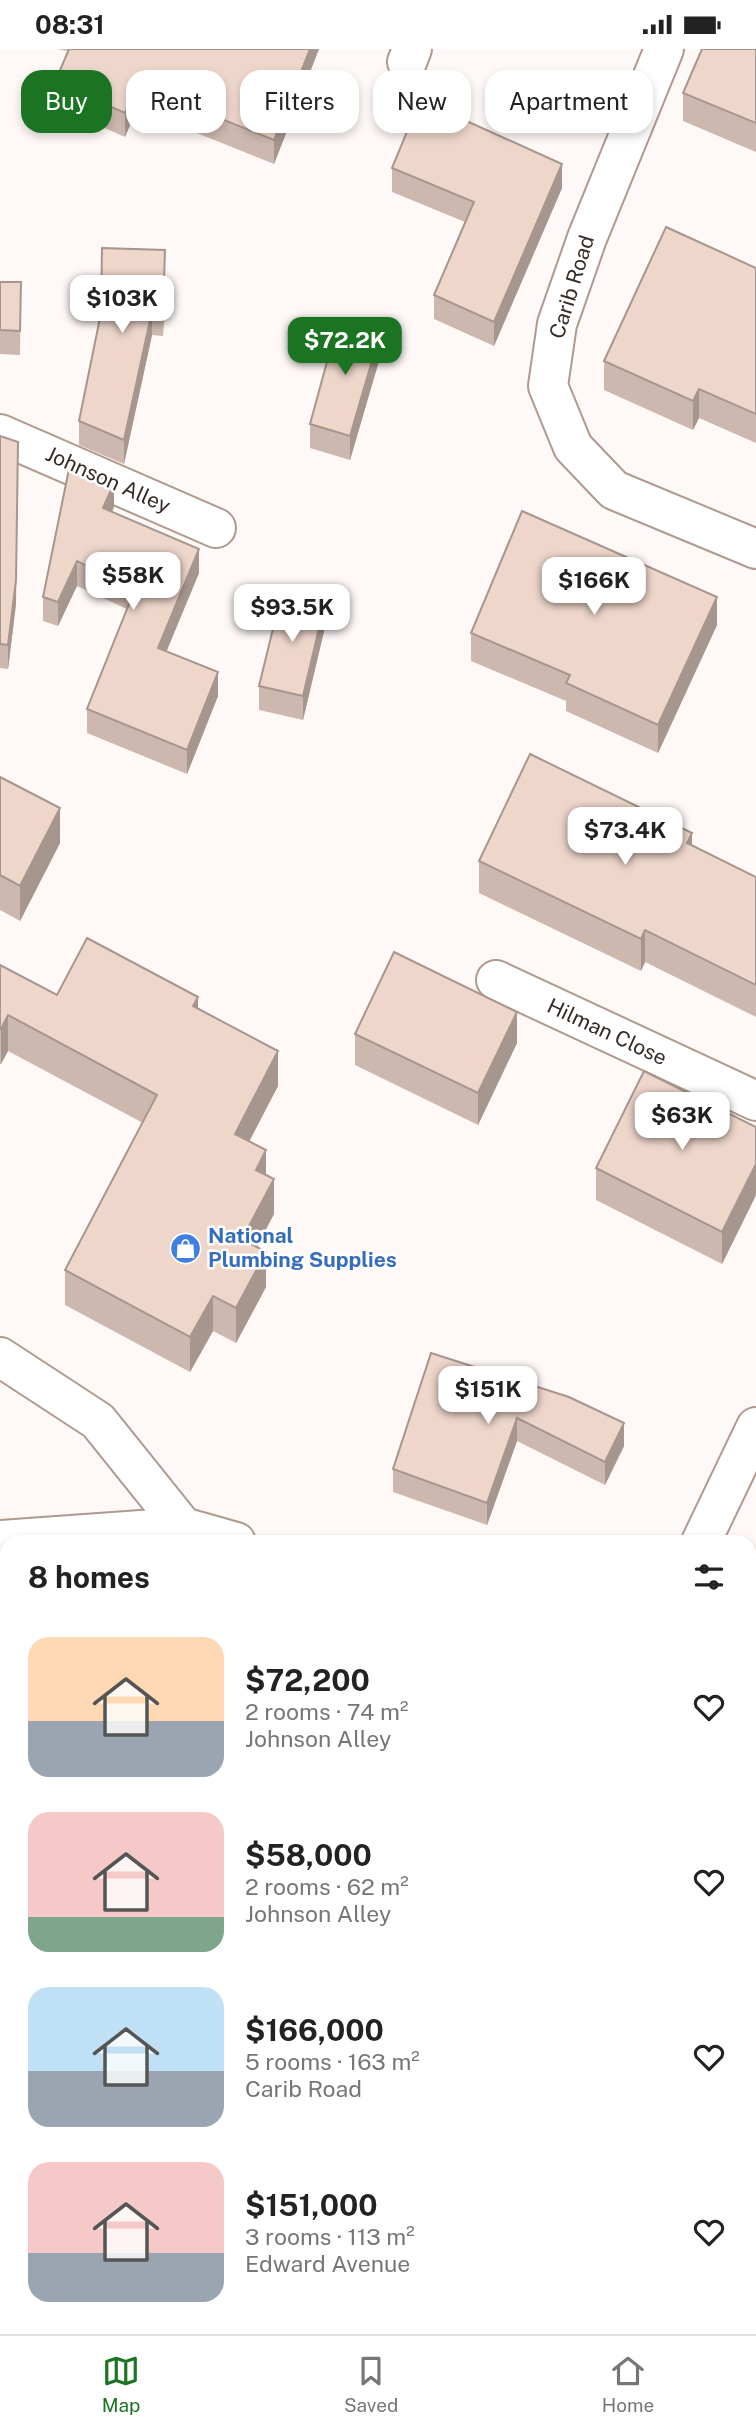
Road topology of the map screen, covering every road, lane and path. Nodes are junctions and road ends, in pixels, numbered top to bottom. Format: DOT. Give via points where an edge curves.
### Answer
graph roads {
  1 [pos="664,49"];
  2 [pos="0,434"];
  3 [pos="216,528"];
  4 [pos="756,549"];
  5 [pos="496,980"];
  6 [pos="756,1101"];
  7 [pos="0,1357"];
  8 [pos="756,1427"];
  9 [pos="183,1527"];
  10 [pos="70,1535"];
  11 [pos="211,1535"];
  12 [pos="704,1535"];
  1 -- 4 [label="street, Carib Road" via="557,324 548,386 573,447 614,490"];
  2 -- 3 [label="street, Johnson Alley"];
  5 -- 6 [label="street, Hilman Close"];
  7 -- 9 [label="street" via="98,1421"];
  8 -- 12 [label="street"];
  9 -- 10 [label="street"];
  9 -- 11 [label="street"];
}
